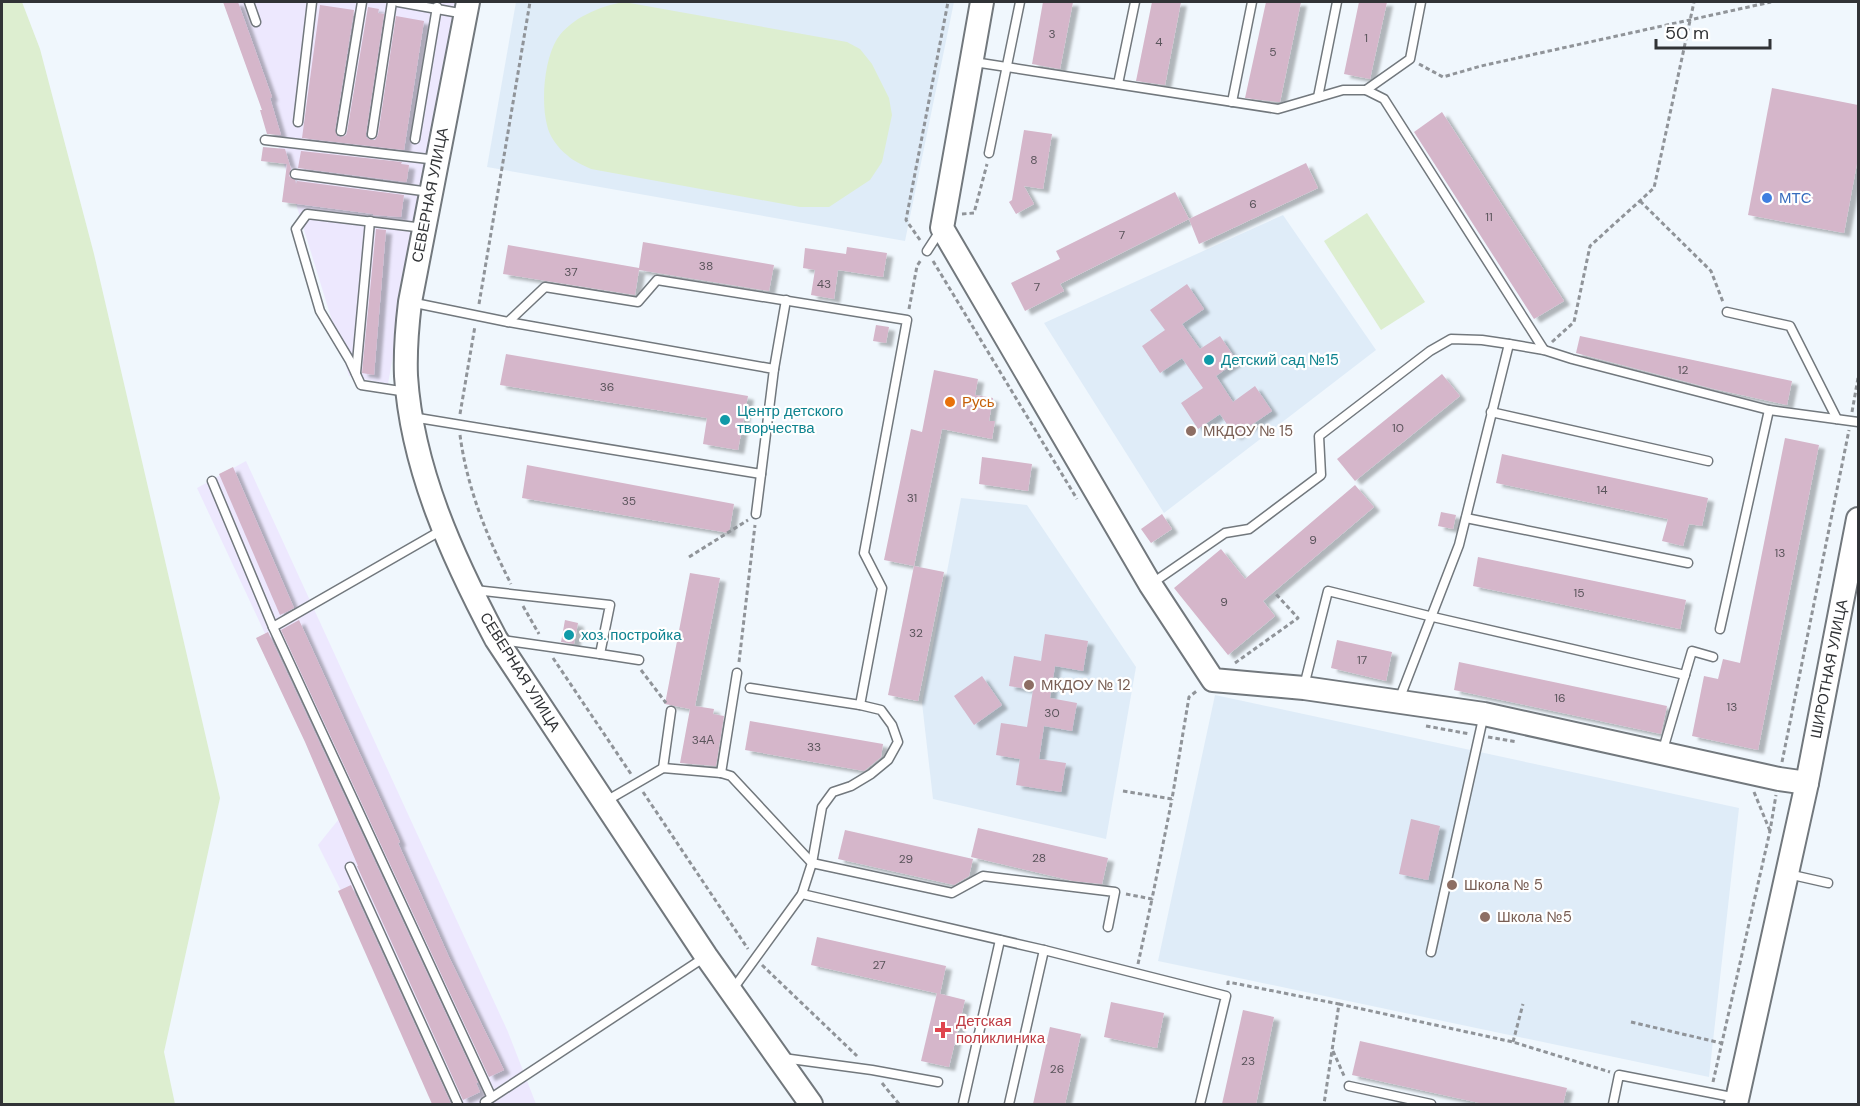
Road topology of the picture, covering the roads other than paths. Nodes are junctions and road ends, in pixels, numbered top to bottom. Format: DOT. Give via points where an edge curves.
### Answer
graph roads {
  1 [pos="249,2"];
  2 [pos="312,2"];
  3 [pos="362,2"];
  4 [pos="392,2"];
  5 [pos="398,2"];
  6 [pos="982,2"];
  7 [pos="1020,2"];
  8 [pos="1135,2"];
  9 [pos="1252,2"];
  10 [pos="1337,2"];
  11 [pos="1421,2"];
  12 [pos="420,4"];
  13 [pos="437,7"];
  14 [pos="466,8"];
  15 [pos="256,22"];
  16 [pos="971,62"];
  17 [pos="1007,67"];
  18 [pos="1118,84"];
  19 [pos="1366,90"];
  20 [pos="1318,97"];
  21 [pos="1232,102"];
  22 [pos="298,122"];
  23 [pos="341,131"];
  24 [pos="372,134"];
  25 [pos="415,139"];
  26 [pos="264,140"];
  27 [pos="989,153"];
  28 [pos="437,160"];
  29 [pos="294,174"];
  30 [pos="431,192"];
  31 [pos="370,221"];
  32 [pos="952,225"];
  33 [pos="424,228"];
  34 [pos="927,251"];
  35 [pos="786,300"];
  36 [pos="410,302"];
  37 [pos="1727,312"];
  38 [pos="508,322"];
  39 [pos="1509,344"];
  40 [pos="1544,350"];
  41 [pos="774,369"];
  42 [pos="356,373"];
  43 [pos="408,392"];
  44 [pos="1769,410"];
  45 [pos="1491,412"];
  46 [pos="412,417"];
  47 [pos="1837,418"];
  48 [pos="1855,421"];
  49 [pos="1707,461"];
  50 [pos="761,474"];
  51 [pos="212,481"];
  52 [pos="756,514"];
  53 [pos="1466,518"];
  54 [pos="1858,519"];
  55 [pos="444,529"];
  56 [pos="1688,563"];
  57 [pos="1150,584"];
  58 [pos="470,590"];
  59 [pos="1433,617"];
  60 [pos="273,627"];
  61 [pos="1720,629"];
  62 [pos="496,639"];
  63 [pos="600,654"];
  64 [pos="1713,657"];
  65 [pos="639,660"];
  66 [pos="737,673"];
  67 [pos="1685,675"];
  68 [pos="750,688"];
  69 [pos="1304,688"];
  70 [pos="1399,700"];
  71 [pos="860,705"];
  72 [pos="671,711"];
  73 [pos="1481,724"];
  74 [pos="1662,753"];
  75 [pos="663,768"];
  76 [pos="721,773"];
  77 [pos="1807,783"];
  78 [pos="603,802"];
  79 [pos="812,863"];
  80 [pos="350,867"];
  81 [pos="1788,874"];
  82 [pos="1828,883"];
  83 [pos="802,894"];
  84 [pos="1108,927"];
  85 [pos="1000,940"];
  86 [pos="1044,950"];
  87 [pos="1431,952"];
  88 [pos="706,956"];
  89 [pos="731,992"];
  90 [pos="777,1057"];
  91 [pos="939,1082"];
  92 [pos="1349,1086"];
  93 [pos="1737,1101"];
  94 [pos="486,1102"];
  95 [pos="458,1104"];
  96 [pos="811,1104"];
  97 [pos="963,1104"];
  98 [pos="1009,1104"];
  99 [pos="1200,1104"];
  100 [pos="1431,1104"];
  101 [pos="1613,1104"];
  1 -- 15 [label="lane"];
  2 -- 22 [label="lane"];
  3 -- 23 [label="lane"];
  4 -- 24 [label="lane"];
  5 -- 12 [label="lane"];
  6 -- 16 [label="street"];
  7 -- 17 [label="lane"];
  8 -- 18 [label="lane"];
  9 -- 21 [label="lane"];
  10 -- 20 [label="lane"];
  11 -- 19 [label="lane" via="1410,59"];
  12 -- 13 [label="lane"];
  13 -- 14 [label="lane"];
  13 -- 25 [label="lane"];
  14 -- 28 [label="street, СЕВЕРНАЯ УЛИЦА"];
  16 -- 17 [label="lane"];
  16 -- 32 [label="street"];
  17 -- 18 [label="lane"];
  17 -- 27 [label="lane"];
  18 -- 21 [label="lane"];
  19 -- 20 [label="lane" via="1343,90"];
  19 -- 40 [label="lane" via="1384,99"];
  20 -- 21 [label="lane" via="1278,109"];
  26 -- 28 [label="lane"];
  28 -- 30 [label="street, СЕВЕРНАЯ УЛИЦА"];
  29 -- 30 [label="lane"];
  30 -- 33 [label="street, СЕВЕРНАЯ УЛИЦА"];
  31 -- 33 [label="lane"];
  31 -- 42 [label="lane"];
  31 -- 42 [label="lane" via="307,214 296,229 320,311"];
  32 -- 34 [label="lane"];
  32 -- 57 [label="street"];
  33 -- 36 [label="street, СЕВЕРНАЯ УЛИЦА"];
  35 -- 38 [label="lane" via="657,280 638,302 545,287"];
  35 -- 41 [label="lane"];
  35 -- 71 [label="lane" via="908,320 864,553 882,588"];
  36 -- 38 [label="lane"];
  36 -- 43 [label="street, СЕВЕРНАЯ УЛИЦА" via="406,338"];
  37 -- 47 [label="lane" via="1790,327"];
  38 -- 41 [label="lane"];
  39 -- 40 [label="lane"];
  39 -- 45 [label="lane"];
  39 -- 57 [label="lane" via="1451,339 1430,351 1319,436 1321,475 1248,529 1225,533"];
  40 -- 44 [label="lane"];
  41 -- 50 [label="lane"];
  42 -- 43 [label="lane" via="361,385"];
  43 -- 46 [label="street, СЕВЕРНАЯ УЛИЦА"];
  44 -- 47 [label="lane"];
  44 -- 61 [label="lane"];
  45 -- 49 [label="lane"];
  45 -- 53 [label="lane"];
  46 -- 50 [label="lane"];
  46 -- 55 [label="street, СЕВЕРНАЯ УЛИЦА" via="425,474"];
  47 -- 48 [label="lane"];
  50 -- 52 [label="lane"];
  51 -- 60 [label="lane"];
  53 -- 56 [label="lane"];
  53 -- 59 [label="lane"];
  54 -- 77 [label="street, ШИРОТНАЯ УЛИЦА"];
  55 -- 58 [label="street, СЕВЕРНАЯ УЛИЦА"];
  55 -- 60 [label="lane"];
  57 -- 69 [label="street" via="1213,680"];
  58 -- 62 [label="street, СЕВЕРНАЯ УЛИЦА"];
  58 -- 63 [label="lane" via="610,605"];
  59 -- 67 [label="lane"];
  59 -- 69 [label="lane" via="1329,591"];
  59 -- 70 [label="lane"];
  60 -- 94 [label="lane"];
  62 -- 63 [label="lane"];
  62 -- 78 [label="street, СЕВЕРНАЯ УЛИЦА"];
  63 -- 65 [label="lane"];
  64 -- 67 [label="lane" via="1692,651"];
  66 -- 76 [label="lane"];
  67 -- 74 [label="lane"];
  68 -- 71 [label="lane"];
  69 -- 70 [label="street"];
  70 -- 73 [label="street"];
  71 -- 79 [label="lane" via="882,710 898,742 888,760 871,774 829,796 822,807"];
  72 -- 75 [label="lane"];
  73 -- 74 [label="street"];
  73 -- 87 [label="lane"];
  74 -- 77 [label="street"];
  75 -- 76 [label="lane"];
  75 -- 78 [label="lane"];
  76 -- 79 [label="lane" via="731,776"];
  77 -- 81 [label="street, ШИРОТНАЯ УЛИЦА"];
  78 -- 88 [label="street, СЕВЕРНАЯ УЛИЦА"];
  79 -- 83 [label="lane"];
  79 -- 84 [label="lane" via="952,893 983,876 1114,892"];
  80 -- 95 [label="lane"];
  81 -- 82 [label="lane"];
  81 -- 93 [label="street, ШИРОТНАЯ УЛИЦА"];
  83 -- 85 [label="lane"];
  83 -- 89 [label="lane"];
  85 -- 86 [label="lane"];
  85 -- 97 [label="lane"];
  86 -- 98 [label="lane"];
  86 -- 99 [label="lane" via="1226,996"];
  88 -- 89 [label="street, СЕВЕРНАЯ УЛИЦА"];
  88 -- 94 [label="lane"];
  89 -- 90 [label="street, СЕВЕРНАЯ УЛИЦА"];
  90 -- 91 [label="lane"];
  90 -- 96 [label="street, СЕВЕРНАЯ УЛИЦА"];
  92 -- 100 [label="lane"];
  93 -- 101 [label="lane" via="1619,1075"];
}
